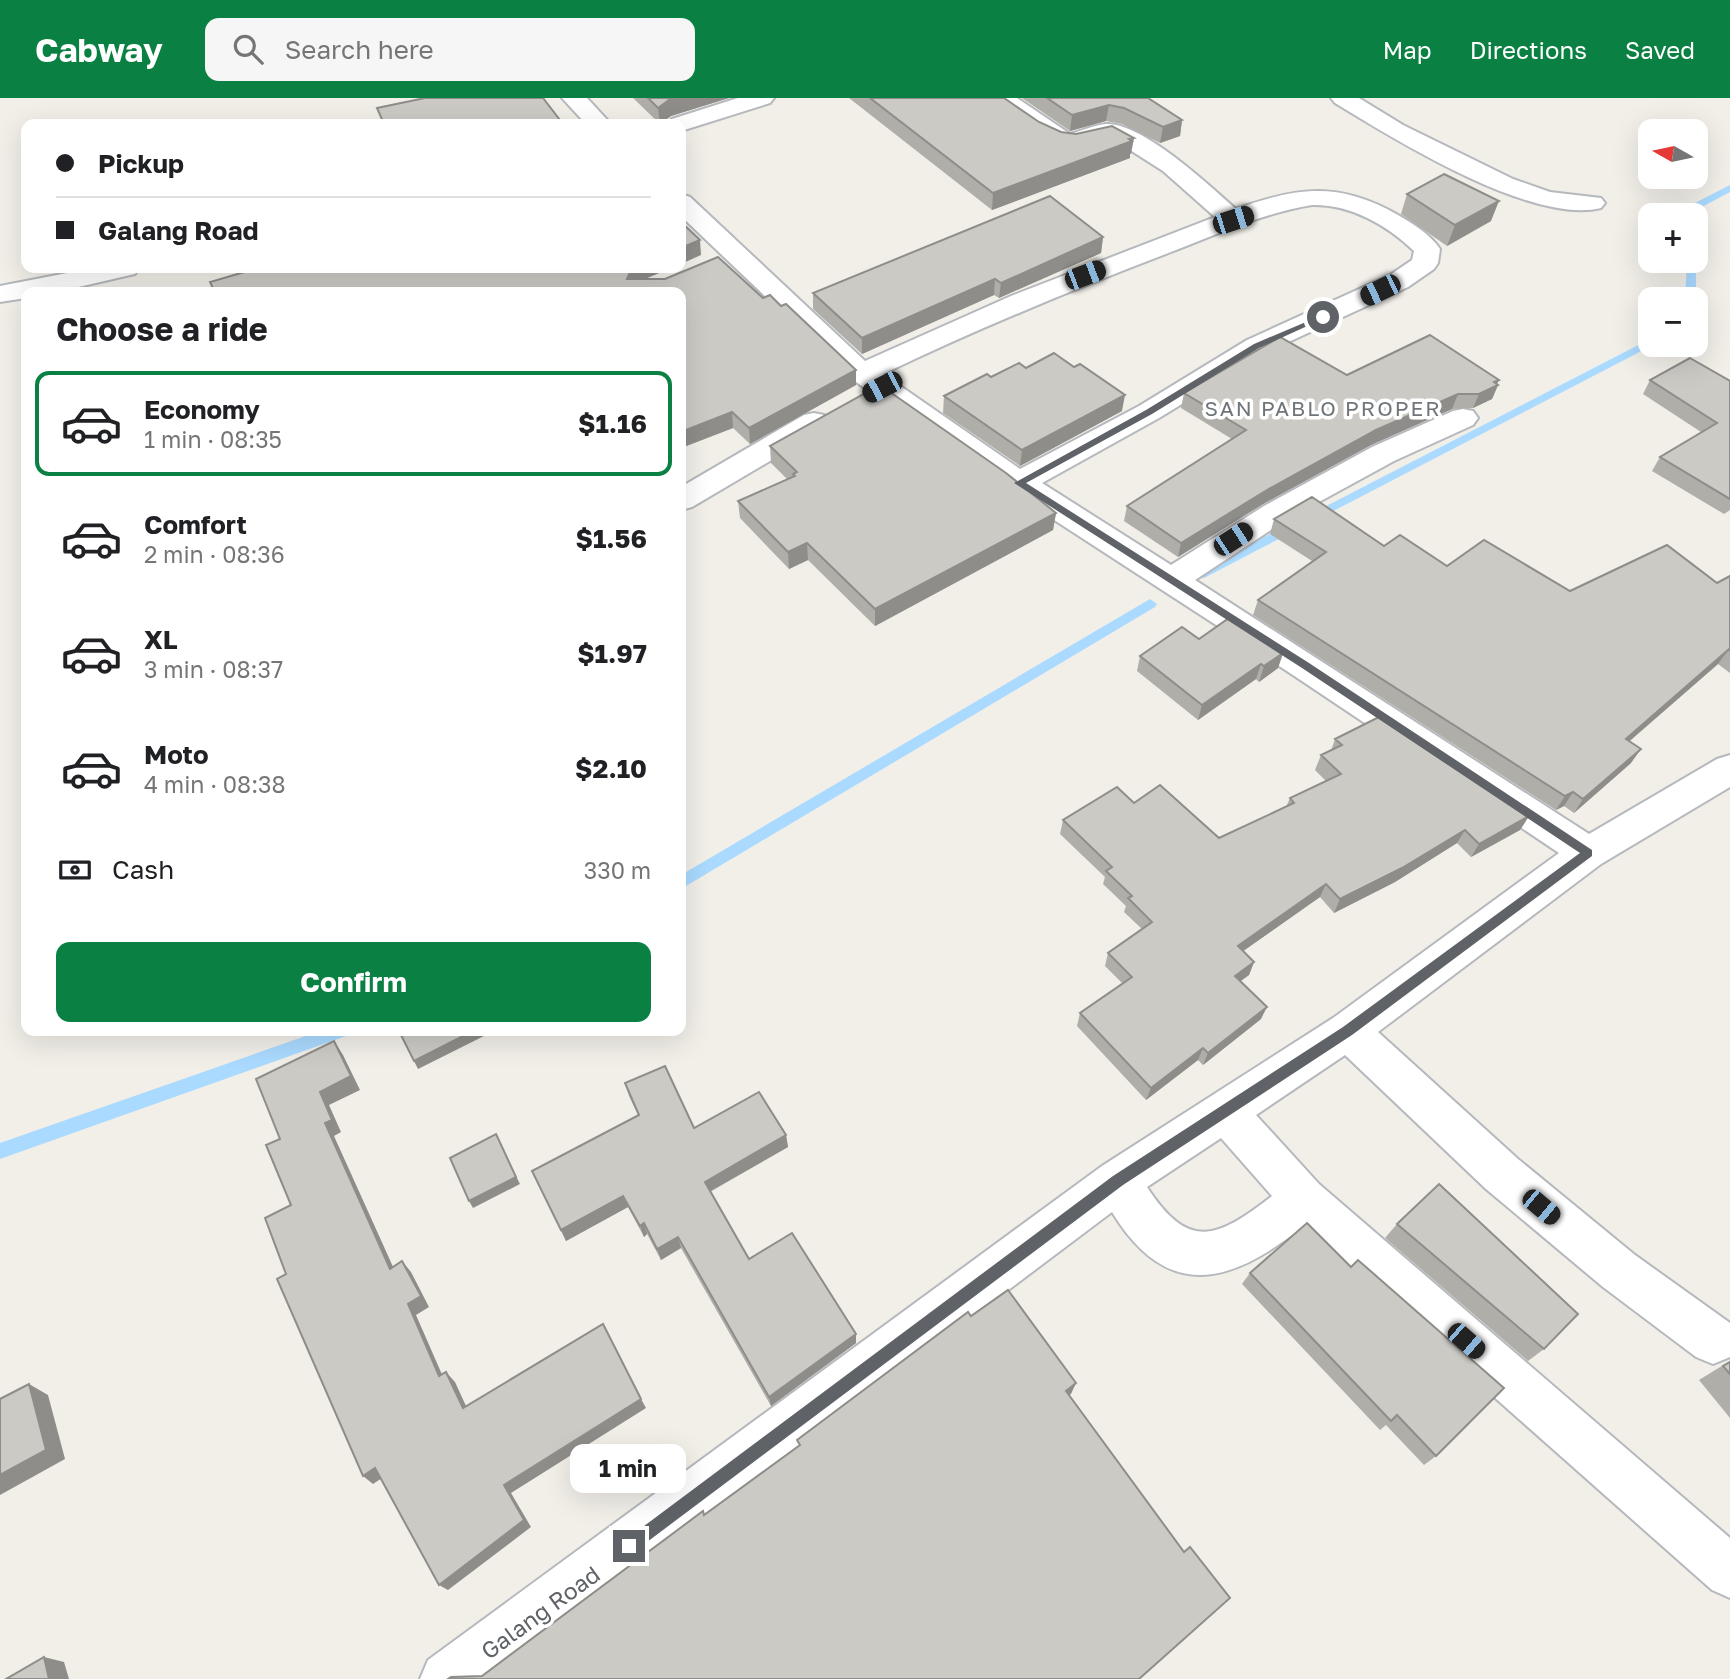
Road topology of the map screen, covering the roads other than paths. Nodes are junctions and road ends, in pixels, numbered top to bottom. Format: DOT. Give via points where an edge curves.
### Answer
graph roads {
  1 [pos="574,98"];
  2 [pos="762,98"];
  3 [pos="1002,98"];
  4 [pos="1343,98"];
  5 [pos="594,119"];
  6 [pos="686,122"];
  7 [pos="1592,202"];
  8 [pos="686,209"];
  9 [pos="1233,220"];
  10 [pos="105,273"];
  11 [pos="43,287"];
  12 [pos="21,291"];
  13 [pos="0,294"];
  14 [pos="872,380"];
  15 [pos="1463,418"];
  16 [pos="1019,483"];
  17 [pos="686,497"];
  18 [pos="1172,580"];
  19 [pos="1730,769"];
  20 [pos="1588,853"];
  21 [pos="1348,1031"];
  22 [pos="1225,1111"];
  23 [pos="1118,1181"];
  24 [pos="1303,1199"];
  25 [pos="1713,1340"];
  26 [pos="1730,1572"];
  27 [pos="447,1679"];
  1 -- 5 [label="street"];
  2 -- 6 [label="street"];
  3 -- 9 [label="street" via="1059,138 1069,141 1108,131 1124,136 1172,166"];
  4 -- 7 [label="street" via="1395,130 1504,184 1547,199"];
  8 -- 14 [label="street" via="724,258"];
  9 -- 14 [label="street" via="939,335"];
  9 -- 16 [label="street" via="1303,198 1331,197 1351,202 1415,236 1428,256 1399,281 1256,346 1149,412"];
  10 -- 11 [label="street"];
  12 -- 13 [label="street"];
  14 -- 16 [label="street"];
  14 -- 17 [label="street" via="845,406"];
  15 -- 18 [label="street" via="1383,454 1275,513"];
  16 -- 18 [label="street"];
  18 -- 20 [label="street"];
  19 -- 20 [label="street, Galang Road"];
  20 -- 21 [label="street, Galang Road"];
  21 -- 22 [label="street, Galang Road"];
  21 -- 25 [label="street" via="1502,1174 1619,1271"];
  22 -- 23 [label="street, Galang Road"];
  22 -- 24 [label="street"];
  23 -- 24 [label="street" via="1149,1227 1177,1248 1203,1257 1225,1252"];
  23 -- 27 [label="street, Galang Road"];
  24 -- 26 [label="street"];
}
